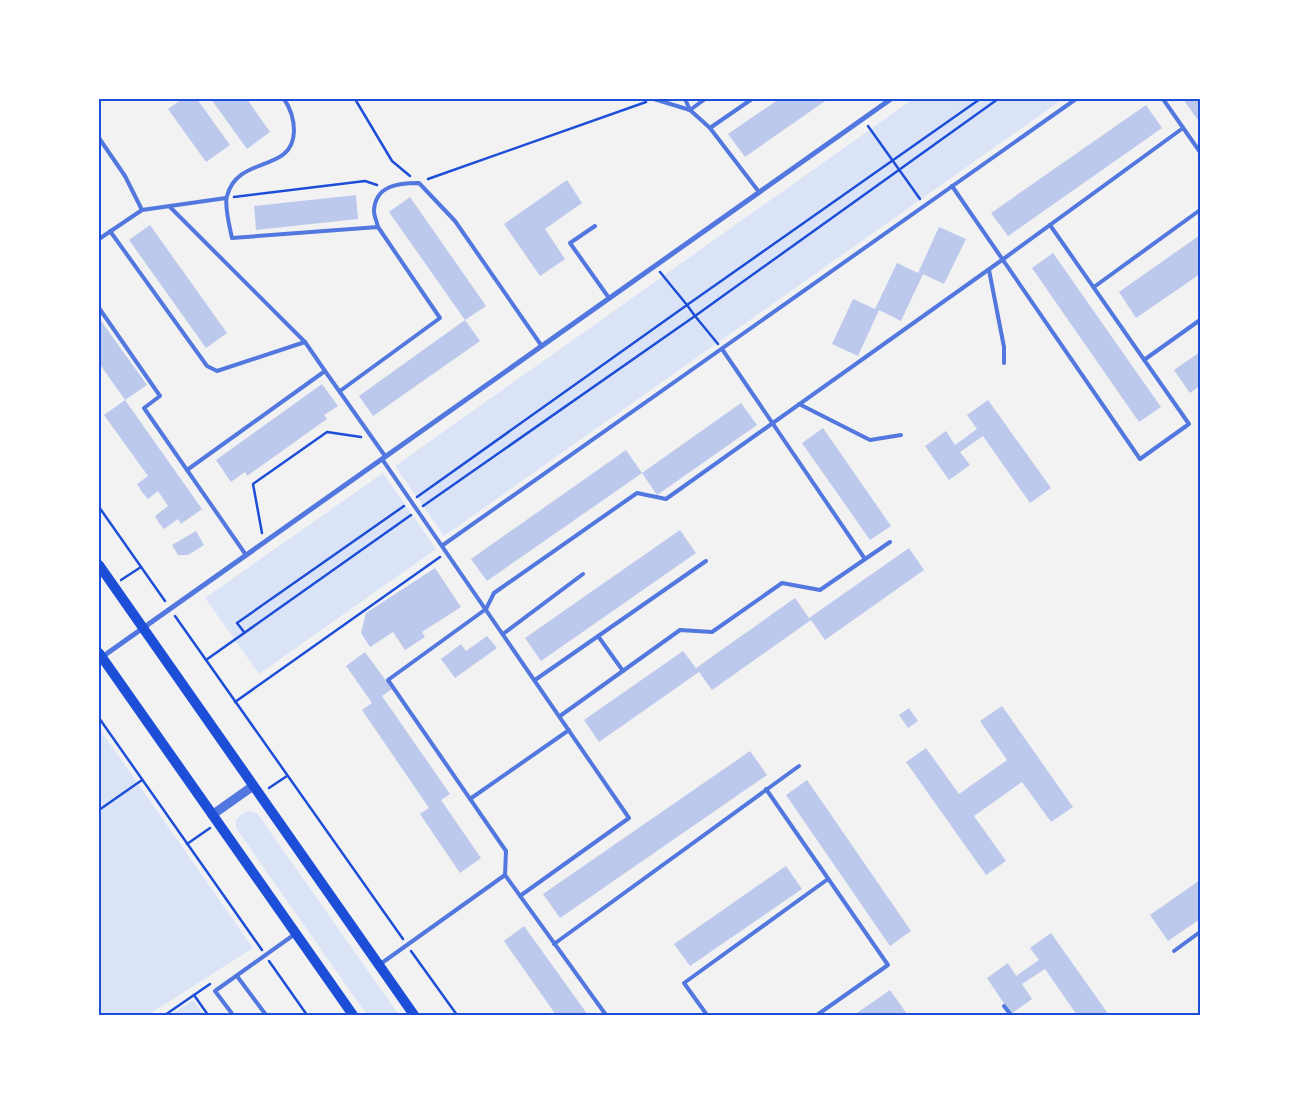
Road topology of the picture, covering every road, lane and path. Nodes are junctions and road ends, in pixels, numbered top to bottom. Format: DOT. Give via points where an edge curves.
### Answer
graph roads {
  1 [pos="284,99"];
  2 [pos="355,99"];
  3 [pos="654,99"];
  4 [pos="685,99"];
  5 [pos="705,99"];
  6 [pos="752,99"];
  7 [pos="891,99"];
  8 [pos="980,99"];
  9 [pos="998,99"];
  10 [pos="1076,99"];
  11 [pos="1163,99"];
  12 [pos="690,110"];
  13 [pos="863,119"];
  14 [pos="710,128"];
  15 [pos="1183,128"];
  16 [pos="99,138"];
  17 [pos="1200,152"];
  18 [pos="893,161"];
  19 [pos="899,169"];
  20 [pos="419,183"];
  21 [pos="952,186"];
  22 [pos="386,188"];
  23 [pos="759,192"];
  24 [pos="226,198"];
  25 [pos="925,205"];
  26 [pos="170,207"];
  27 [pos="142,210"];
  28 [pos="1200,210"];
  29 [pos="1050,225"];
  30 [pos="595,226"];
  31 [pos="378,227"];
  32 [pos="110,230"];
  33 [pos="99,239"];
  34 [pos="1002,260"];
  35 [pos="655,266"];
  36 [pos="989,270"];
  37 [pos="1094,287"];
  38 [pos="609,298"];
  39 [pos="687,305"];
  40 [pos="99,308"];
  41 [pos="695,316"];
  42 [pos="1200,320"];
  43 [pos="305,342"];
  44 [pos="541,345"];
  45 [pos="722,349"];
  46 [pos="1144,360"];
  47 [pos="1004,363"];
  48 [pos="325,371"];
  49 [pos="340,391"];
  50 [pos="799,404"];
  51 [pos="774,422"];
  52 [pos="901,435"];
  53 [pos="373,438"];
  54 [pos="384,457"];
  55 [pos="187,470"];
  56 [pos="412,500"];
  57 [pos="99,507"];
  58 [pos="418,510"];
  59 [pos="264,542"];
  60 [pos="890,542"];
  61 [pos="443,545"];
  62 [pos="447,552"];
  63 [pos="246,555"];
  64 [pos="865,558"];
  65 [pos="706,561"];
  66 [pos="99,564"];
  67 [pos="583,574"];
  68 [pos="170,609"];
  69 [pos="486,609"];
  70 [pos="143,628"];
  71 [pos="244,632"];
  72 [pos="503,634"];
  73 [pos="598,636"];
  74 [pos="100,655"];
  75 [pos="206,660"];
  76 [pos="622,671"];
  77 [pos="535,680"];
  78 [pos="235,702"];
  79 [pos="560,716"];
  80 [pos="99,718"];
  81 [pos="569,730"];
  82 [pos="799,766"];
  83 [pos="142,780"];
  84 [pos="253,786"];
  85 [pos="766,789"];
  86 [pos="470,799"];
  87 [pos="99,810"];
  88 [pos="212,815"];
  89 [pos="505,875"];
  90 [pos="828,879"];
  91 [pos="520,896"];
  92 [pos="1200,932"];
  93 [pos="296,934"];
  94 [pos="554,944"];
  95 [pos="407,945"];
  96 [pos="1174,951"];
  97 [pos="266,956"];
  98 [pos="379,965"];
  99 [pos="237,976"];
  100 [pos="194,995"];
  101 [pos="1004,1006"];
  102 [pos="208,1015"];
  103 [pos="232,1015"];
  104 [pos="266,1015"];
  105 [pos="307,1015"];
  106 [pos="353,1015"];
  107 [pos="414,1015"];
  108 [pos="457,1015"];
  109 [pos="606,1015"];
  110 [pos="707,1015"];
  111 [pos="817,1015"];
  112 [pos="1010,1015"];
  1 -- 24 [label="lane" via="294,121 294,140 286,153 237,177"];
  2 -- 20 [label="path" via="392,161"];
  3 -- 12 [label="lane"];
  3 -- 20 [label="path"];
  4 -- 12 [label="lane"];
  5 -- 12 [label="lane"];
  6 -- 14 [label="lane"];
  7 -- 13 [label="street"];
  8 -- 18 [label="path"];
  9 -- 19 [label="path"];
  10 -- 21 [label="lane"];
  11 -- 15 [label="lane"];
  12 -- 14 [label="lane"];
  13 -- 18 [label="path"];
  13 -- 23 [label="street"];
  14 -- 23 [label="lane"];
  15 -- 17 [label="lane"];
  15 -- 29 [label="lane"];
  16 -- 27 [label="lane" via="125,176"];
  18 -- 19 [label="path"];
  18 -- 39 [label="path"];
  19 -- 25 [label="path"];
  19 -- 41 [label="path"];
  20 -- 22 [label="lane"];
  20 -- 44 [label="lane" via="454,221"];
  21 -- 25 [label="lane"];
  21 -- 34 [label="lane"];
  22 -- 24 [label="path" via="365,181"];
  22 -- 31 [label="lane" via="374,212"];
  23 -- 35 [label="street"];
  24 -- 26 [label="lane"];
  24 -- 31 [label="lane" via="232,238"];
  25 -- 45 [label="lane"];
  26 -- 27 [label="lane"];
  26 -- 43 [label="lane"];
  27 -- 32 [label="lane"];
  28 -- 37 [label="lane"];
  29 -- 34 [label="lane"];
  29 -- 37 [label="lane"];
  30 -- 38 [label="lane" via="570,244"];
  31 -- 49 [label="lane" via="440,318"];
  32 -- 33 [label="lane"];
  32 -- 43 [label="lane" via="207,366 217,371"];
  34 -- 36 [label="lane"];
  34 -- 46 [label="lane" via="1140,459 1189,424"];
  35 -- 38 [label="street"];
  35 -- 39 [label="path"];
  36 -- 47 [label="lane" via="1004,346"];
  36 -- 50 [label="lane"];
  37 -- 46 [label="lane"];
  38 -- 44 [label="street"];
  39 -- 41 [label="path"];
  39 -- 56 [label="path"];
  40 -- 55 [label="lane" via="160,396 144,408"];
  41 -- 45 [label="path"];
  41 -- 58 [label="path"];
  42 -- 46 [label="lane"];
  43 -- 48 [label="lane"];
  44 -- 54 [label="street"];
  45 -- 51 [label="lane"];
  45 -- 61 [label="lane"];
  48 -- 49 [label="lane"];
  48 -- 55 [label="lane"];
  49 -- 53 [label="lane"];
  50 -- 51 [label="lane"];
  50 -- 52 [label="lane" via="870,440"];
  51 -- 64 [label="lane"];
  51 -- 69 [label="lane" via="666,498 637,493 494,593"];
  53 -- 54 [label="lane"];
  53 -- 59 [label="path" via="327,432 253,484"];
  54 -- 56 [label="lane"];
  54 -- 59 [label="street"];
  55 -- 63 [label="lane"];
  56 -- 58 [label="lane"];
  56 -- 71 [label="path" via="237,623"];
  57 -- 68 [label="path"];
  58 -- 61 [label="lane"];
  58 -- 71 [label="path"];
  59 -- 63 [label="street"];
  60 -- 64 [label="lane"];
  61 -- 62 [label="lane"];
  62 -- 69 [label="lane"];
  62 -- 78 [label="path"];
  63 -- 68 [label="street"];
  64 -- 76 [label="lane" via="820,590 782,583 712,632 680,630"];
  65 -- 73 [label="lane"];
  66 -- 70 [label="main road"];
  67 -- 72 [label="lane"];
  68 -- 70 [label="street"];
  68 -- 75 [label="path"];
  69 -- 72 [label="lane"];
  69 -- 86 [label="lane" via="388,680"];
  70 -- 74 [label="street"];
  70 -- 84 [label="main road"];
  71 -- 75 [label="path"];
  72 -- 77 [label="lane"];
  73 -- 76 [label="lane"];
  73 -- 77 [label="lane"];
  74 -- 88 [label="main road"];
  75 -- 78 [label="path"];
  76 -- 79 [label="lane"];
  77 -- 79 [label="lane"];
  78 -- 95 [label="path"];
  79 -- 81 [label="lane"];
  80 -- 83 [label="path"];
  81 -- 86 [label="lane"];
  81 -- 91 [label="lane" via="629,818"];
  82 -- 85 [label="lane"];
  83 -- 87 [label="path"];
  83 -- 97 [label="path"];
  84 -- 88 [label="street"];
  84 -- 98 [label="main road"];
  85 -- 90 [label="lane"];
  85 -- 94 [label="lane"];
  86 -- 89 [label="lane" via="506,851"];
  88 -- 93 [label="main road"];
  89 -- 91 [label="lane"];
  89 -- 95 [label="lane"];
  90 -- 110 [label="lane" via="684,983"];
  90 -- 111 [label="lane" via="888,965"];
  91 -- 94 [label="lane"];
  92 -- 96 [label="lane"];
  93 -- 97 [label="lane"];
  93 -- 106 [label="main road"];
  94 -- 109 [label="lane"];
  95 -- 98 [label="lane"];
  95 -- 108 [label="path"];
  97 -- 99 [label="lane"];
  97 -- 105 [label="path"];
  98 -- 107 [label="main road"];
  99 -- 103 [label="lane" via="216,991"];
  99 -- 104 [label="lane"];
  100 -- 102 [label="path"];
  101 -- 112 [label="lane"];
}
